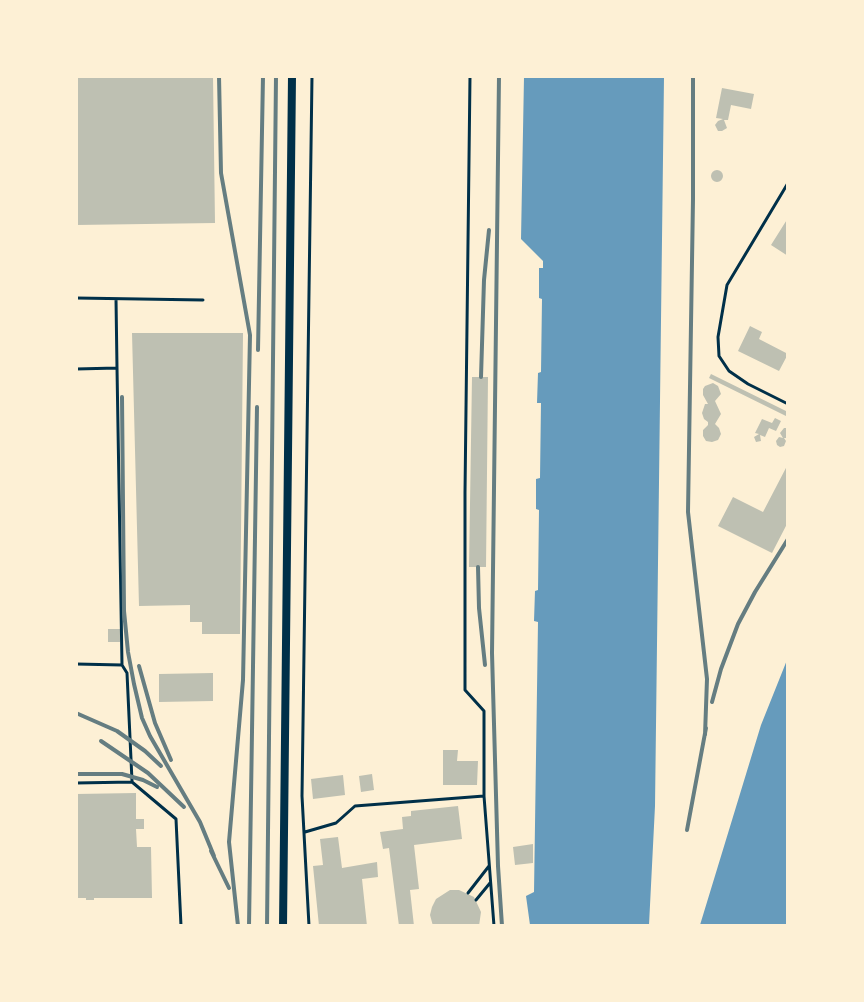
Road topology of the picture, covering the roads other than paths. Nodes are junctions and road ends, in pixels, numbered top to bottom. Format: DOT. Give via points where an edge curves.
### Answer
graph roads {
  1 [pos="292,76"];
  2 [pos="312,76"];
  3 [pos="470,76"];
  4 [pos="788,183"];
  5 [pos="76,298"];
  6 [pos="116,299"];
  7 [pos="203,300"];
  8 [pos="117,368"];
  9 [pos="76,369"];
  10 [pos="788,404"];
  11 [pos="76,664"];
  12 [pos="122,664"];
  13 [pos="132,782"];
  14 [pos="76,783"];
  15 [pos="484,796"];
  16 [pos="305,832"];
  17 [pos="489,866"];
  18 [pos="490,881"];
  19 [pos="468,893"];
  20 [pos="476,900"];
  21 [pos="181,926"];
  22 [pos="284,926"];
  23 [pos="309,926"];
  24 [pos="494,926"];
  1 -- 22 [label="street"];
  2 -- 16 [label="lane" via="302,796"];
  3 -- 15 [label="lane" via="465,690 484,711"];
  4 -- 10 [label="lane" via="727,285 718,337 719,356 729,371"];
  5 -- 6 [label="lane"];
  6 -- 7 [label="lane"];
  6 -- 8 [label="lane"];
  8 -- 9 [label="lane"];
  8 -- 12 [label="lane"];
  11 -- 12 [label="lane"];
  12 -- 13 [label="lane" via="127,673"];
  13 -- 14 [label="lane"];
  13 -- 21 [label="lane" via="176,819"];
  15 -- 16 [label="lane" via="355,806 336,823"];
  15 -- 17 [label="lane"];
  16 -- 23 [label="lane"];
  17 -- 18 [label="lane"];
  17 -- 19 [label="lane"];
  18 -- 20 [label="lane"];
  18 -- 24 [label="lane"];
}
